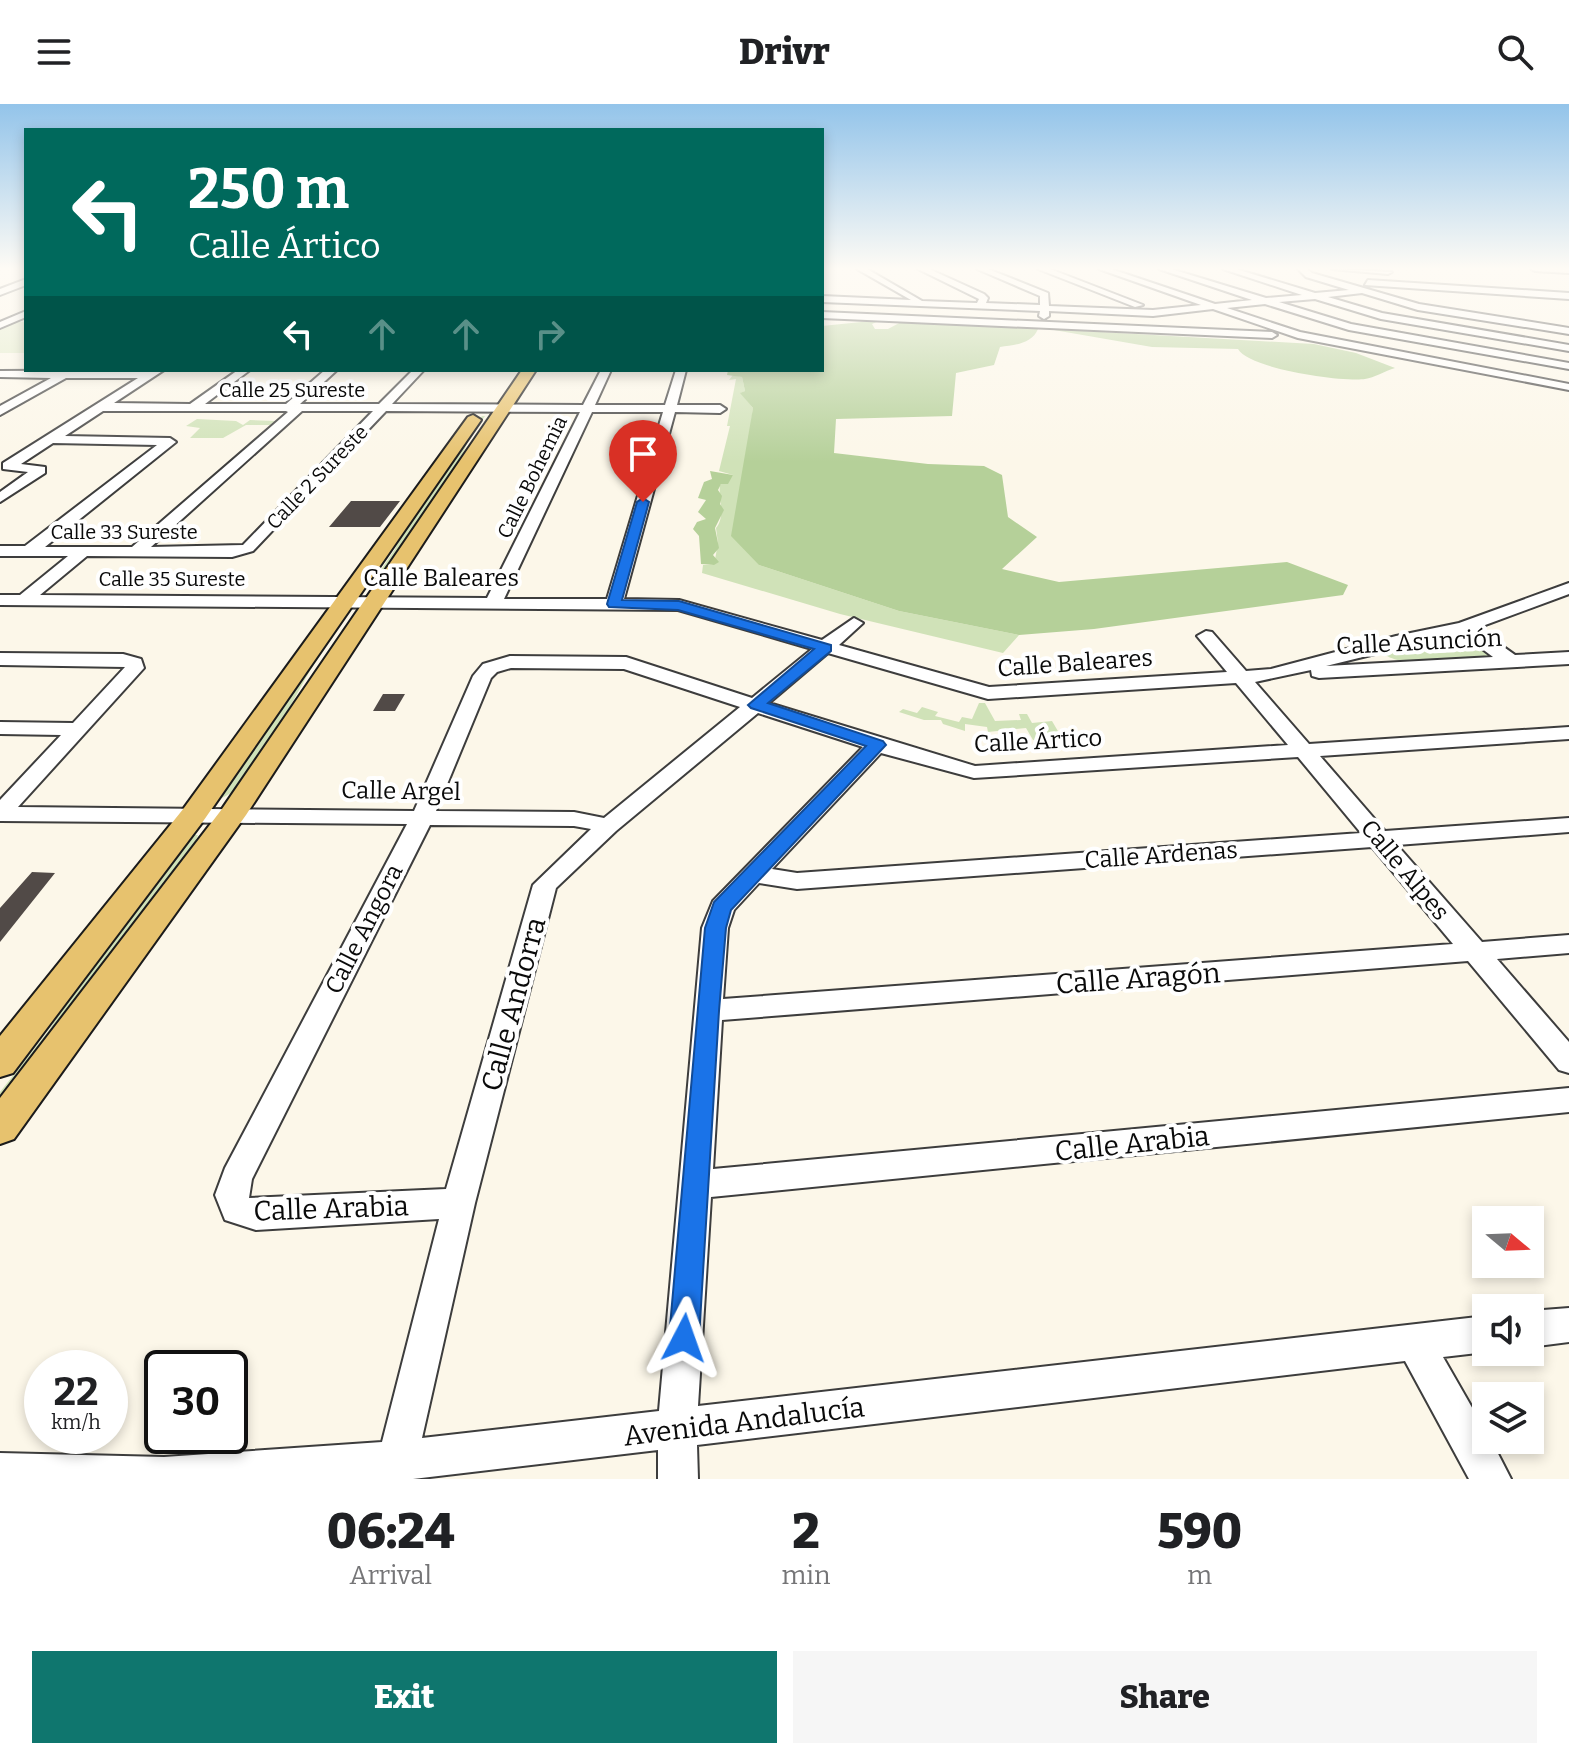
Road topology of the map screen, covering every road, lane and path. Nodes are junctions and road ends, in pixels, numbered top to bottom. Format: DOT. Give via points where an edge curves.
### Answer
graph roads {
  1 [pos="1251,333"];
  2 [pos="1292,333"];
  3 [pos="1383,333"];
  4 [pos="1482,333"];
  5 [pos="1298,335"];
  6 [pos="1569,348"];
  7 [pos="1488,352"];
  8 [pos="1569,366"];
  9 [pos="1463,367"];
  10 [pos="69,372"];
  11 [pos="155,372"];
  12 [pos="242,372"];
  13 [pos="330,372"];
  14 [pos="417,372"];
  15 [pos="526,372"];
  16 [pos="605,372"];
  17 [pos="680,372"];
  18 [pos="0,374"];
  19 [pos="1569,387"];
  20 [pos="497,393"];
  21 [pos="102,407"];
  22 [pos="193,407"];
  23 [pos="294,408"];
  24 [pos="383,408"];
  25 [pos="587,409"];
  26 [pos="669,409"];
  27 [pos="720,409"];
  28 [pos="0,411"];
  29 [pos="52,439"];
  30 [pos="4,466"];
  31 [pos="0,498"];
  32 [pos="248,548"];
  33 [pos="0,551"];
  34 [pos="29,551"];
  35 [pos="137,551"];
  36 [pos="82,552"];
  37 [pos="1569,588"];
  38 [pos="0,600"];
  39 [pos="24,600"];
  40 [pos="344,602"];
  41 [pos="374,602"];
  42 [pos="494,602"];
  43 [pos="614,604"];
  44 [pos="854,623"];
  45 [pos="1464,627"];
  46 [pos="1206,636"];
  47 [pos="825,648"];
  48 [pos="1569,658"];
  49 [pos="0,659"];
  50 [pos="1511,661"];
  51 [pos="1272,675"];
  52 [pos="482,676"];
  53 [pos="1242,677"];
  54 [pos="756,705"];
  55 [pos="0,728"];
  56 [pos="79,729"];
  57 [pos="1569,733"];
  58 [pos="877,745"];
  59 [pos="1304,751"];
  60 [pos="0,813"];
  61 [pos="194,814"];
  62 [pos="232,815"];
  63 [pos="422,818"];
  64 [pos="1569,825"];
  65 [pos="608,826"];
  66 [pos="1378,839"];
  67 [pos="753,874"];
  68 [pos="1569,944"];
  69 [pos="1473,951"];
  70 [pos="707,1011"];
  71 [pos="1569,1062"];
  72 [pos="0,1063"];
  73 [pos="1569,1100"];
  74 [pos="0,1128"];
  75 [pos="236,1178"];
  76 [pos="695,1185"];
  77 [pos="459,1203"];
  78 [pos="1569,1325"];
  79 [pos="1544,1328"];
  80 [pos="1472,1336"];
  81 [pos="1414,1342"];
  82 [pos="677,1429"];
  83 [pos="394,1470"];
  84 [pos="0,1473"];
  85 [pos="678,1479"];
  86 [pos="1491,1479"];
  1 -- 5 [label="street"];
  2 -- 5 [label="street"];
  3 -- 7 [label="street"];
  4 -- 6 [label="street"];
  5 -- 9 [label="street"];
  7 -- 8 [label="street"];
  7 -- 9 [label="street"];
  9 -- 19 [label="street"];
  10 -- 11 [label="street"];
  10 -- 18 [label="street"];
  10 -- 28 [label="street"];
  11 -- 21 [label="street"];
  12 -- 22 [label="street"];
  13 -- 23 [label="street"];
  14 -- 24 [label="street, Calle 2 Sureste"];
  15 -- 20 [label="main road"];
  16 -- 25 [label="street, Calle Bohemia"];
  17 -- 26 [label="street"];
  20 -- 24 [label="street, Calle 25 Sureste"];
  20 -- 25 [label="street, Calle 25 Sureste"];
  20 -- 40 [label="main road"];
  20 -- 41 [label="main road"];
  21 -- 22 [label="street, Calle 25 Sureste"];
  21 -- 29 [label="street"];
  22 -- 23 [label="street, Calle 25 Sureste"];
  23 -- 24 [label="street, Calle 25 Sureste"];
  23 -- 35 [label="street"];
  24 -- 32 [label="street, Calle 2 Sureste"];
  25 -- 26 [label="street, Calle 25 Sureste"];
  25 -- 42 [label="street, Calle Bohemia"];
  26 -- 27 [label="street, Calle 25 Sureste"];
  26 -- 43 [label="street"];
  29 -- 30 [label="street"];
  29 -- 34 [label="street" via="170,443"];
  30 -- 31 [label="street" via="40,470"];
  32 -- 35 [label="street, Calle 33 Sureste"];
  33 -- 34 [label="street, Calle 33 Sureste"];
  34 -- 36 [label="street, Calle 33 Sureste"];
  35 -- 36 [label="street, Calle 33 Sureste"];
  36 -- 39 [label="street"];
  37 -- 45 [label="street, Calle Baleares"];
  38 -- 39 [label="street, Calle 35 Sureste"];
  39 -- 40 [label="street, Calle 35 Sureste"];
  40 -- 41 [label="street, Calle Baleares"];
  40 -- 61 [label="main road"];
  41 -- 42 [label="street, Calle Baleares"];
  41 -- 62 [label="main road"];
  42 -- 43 [label="street, Calle Baleares"];
  43 -- 47 [label="street, Calle Baleares" via="679,605"];
  44 -- 47 [label="street, Calle Andorra"];
  45 -- 50 [label="street"];
  45 -- 51 [label="street, Calle Baleares"];
  46 -- 53 [label="street, Calle Alpes"];
  47 -- 53 [label="street, Calle Baleares" via="988,693"];
  47 -- 54 [label="street, Calle Andorra"];
  48 -- 50 [label="street, Calle Asunción"];
  49 -- 56 [label="street" via="134,663 132,673"];
  50 -- 51 [label="street, Calle Asunción"];
  51 -- 53 [label="street, Calle Baleares"];
  52 -- 54 [label="street, Calle Ártico" via="510,662 626,663"];
  52 -- 63 [label="street, Calle Angora"];
  53 -- 59 [label="street, Calle Alpes"];
  54 -- 58 [label="street, Calle Ártico"];
  54 -- 65 [label="street, Calle Andorra"];
  55 -- 56 [label="street"];
  56 -- 60 [label="street"];
  57 -- 59 [label="street, Calle Ártico"];
  58 -- 59 [label="street, Calle Ártico" via="974,772"];
  58 -- 67 [label="street"];
  59 -- 66 [label="street, Calle Alpes"];
  60 -- 61 [label="street, Calle Argel"];
  61 -- 62 [label="street, Calle Argel"];
  61 -- 72 [label="main road"];
  62 -- 63 [label="street, Calle Argel"];
  62 -- 74 [label="main road"];
  63 -- 65 [label="street, Calle Argel" via="574,819"];
  63 -- 75 [label="street, Calle Angora"];
  64 -- 66 [label="street, Calle Ardenas"];
  65 -- 77 [label="street, Calle Andorra" via="545,885"];
  66 -- 67 [label="street, Calle Ardenas" via="797,881"];
  66 -- 69 [label="street, Calle Alpes"];
  67 -- 70 [label="street" via="722,907"];
  68 -- 69 [label="street, Calle Aragón"];
  69 -- 70 [label="street, Calle Aragón"];
  69 -- 71 [label="street, Calle Alpes"];
  70 -- 76 [label="street"];
  73 -- 76 [label="street, Calle Arabia"];
  75 -- 77 [label="street, Calle Arabia" via="231,1195 237,1210 256,1215"];
  76 -- 82 [label="street"];
  77 -- 83 [label="street, Calle Andorra"];
  78 -- 79 [label="street"];
  80 -- 81 [label="street, Avenida Andalucía"];
  81 -- 82 [label="street, Avenida Andalucía"];
  81 -- 86 [label="street"];
  82 -- 83 [label="street, Avenida Andalucía"];
  82 -- 85 [label="street"];
  83 -- 84 [label="street, Avenida Andalucía" via="164,1477"];
}
